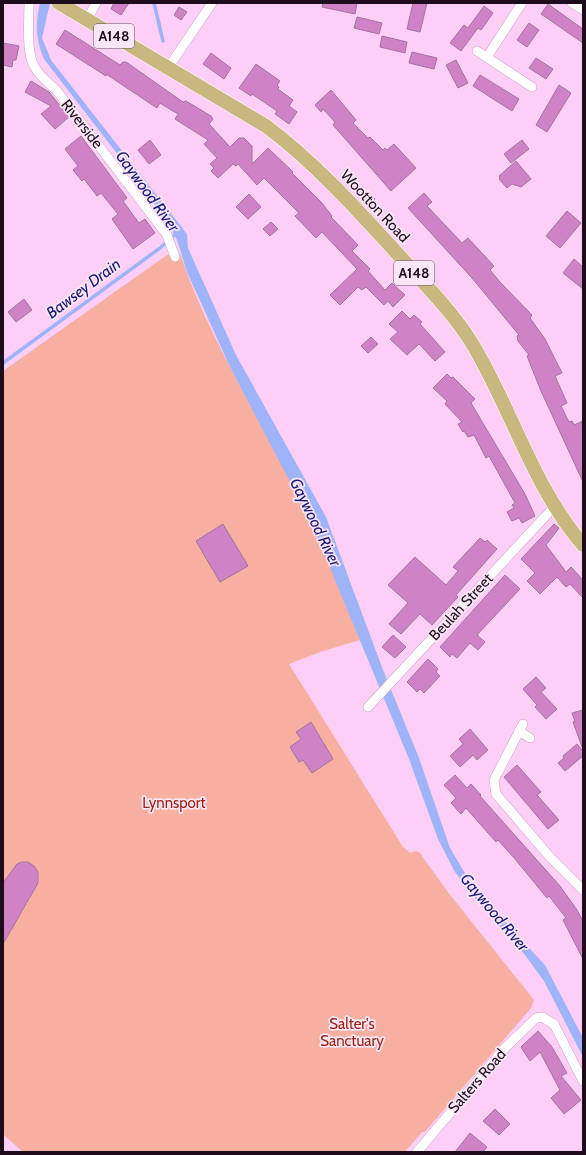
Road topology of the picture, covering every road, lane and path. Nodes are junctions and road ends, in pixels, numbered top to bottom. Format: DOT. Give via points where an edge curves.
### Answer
graph roads {
  1 [pos="29,3"];
  2 [pos="60,3"];
  3 [pos="96,3"];
  4 [pos="212,3"];
  5 [pos="522,3"];
  6 [pos="572,3"];
  7 [pos="583,10"];
  8 [pos="87,20"];
  9 [pos="477,51"];
  10 [pos="487,57"];
  11 [pos="168,68"];
  12 [pos="532,87"];
  13 [pos="174,255"];
  14 [pos="554,507"];
  15 [pos="583,545"];
  16 [pos="371,704"];
  17 [pos="530,738"];
  18 [pos="583,890"];
  19 [pos="583,1081"];
  20 [pos="417,1152"];
  1 -- 13 [label="street, Riverside" via="30,52 33,65 57,91 167,235"];
  2 -- 8 [label="main road, Wootton Road / A148"];
  3 -- 8 [label="street"];
  4 -- 11 [label="street"];
  5 -- 10 [label="street"];
  6 -- 7 [label="street"];
  8 -- 11 [label="main road, Wootton Road / A148"];
  9 -- 10 [label="street"];
  10 -- 12 [label="street"];
  11 -- 14 [label="main road, Wootton Road / A148" via="284,139 339,191 438,299 472,343 489,373"];
  14 -- 15 [label="main road, Wootton Road / A148"];
  14 -- 16 [label="street, Beulah Street"];
  17 -- 18 [label="street" via="521,728 494,780 496,794 549,856"];
  19 -- 20 [label="street, Salters Road" via="554,1024 542,1017 536,1018 505,1048"];
}
